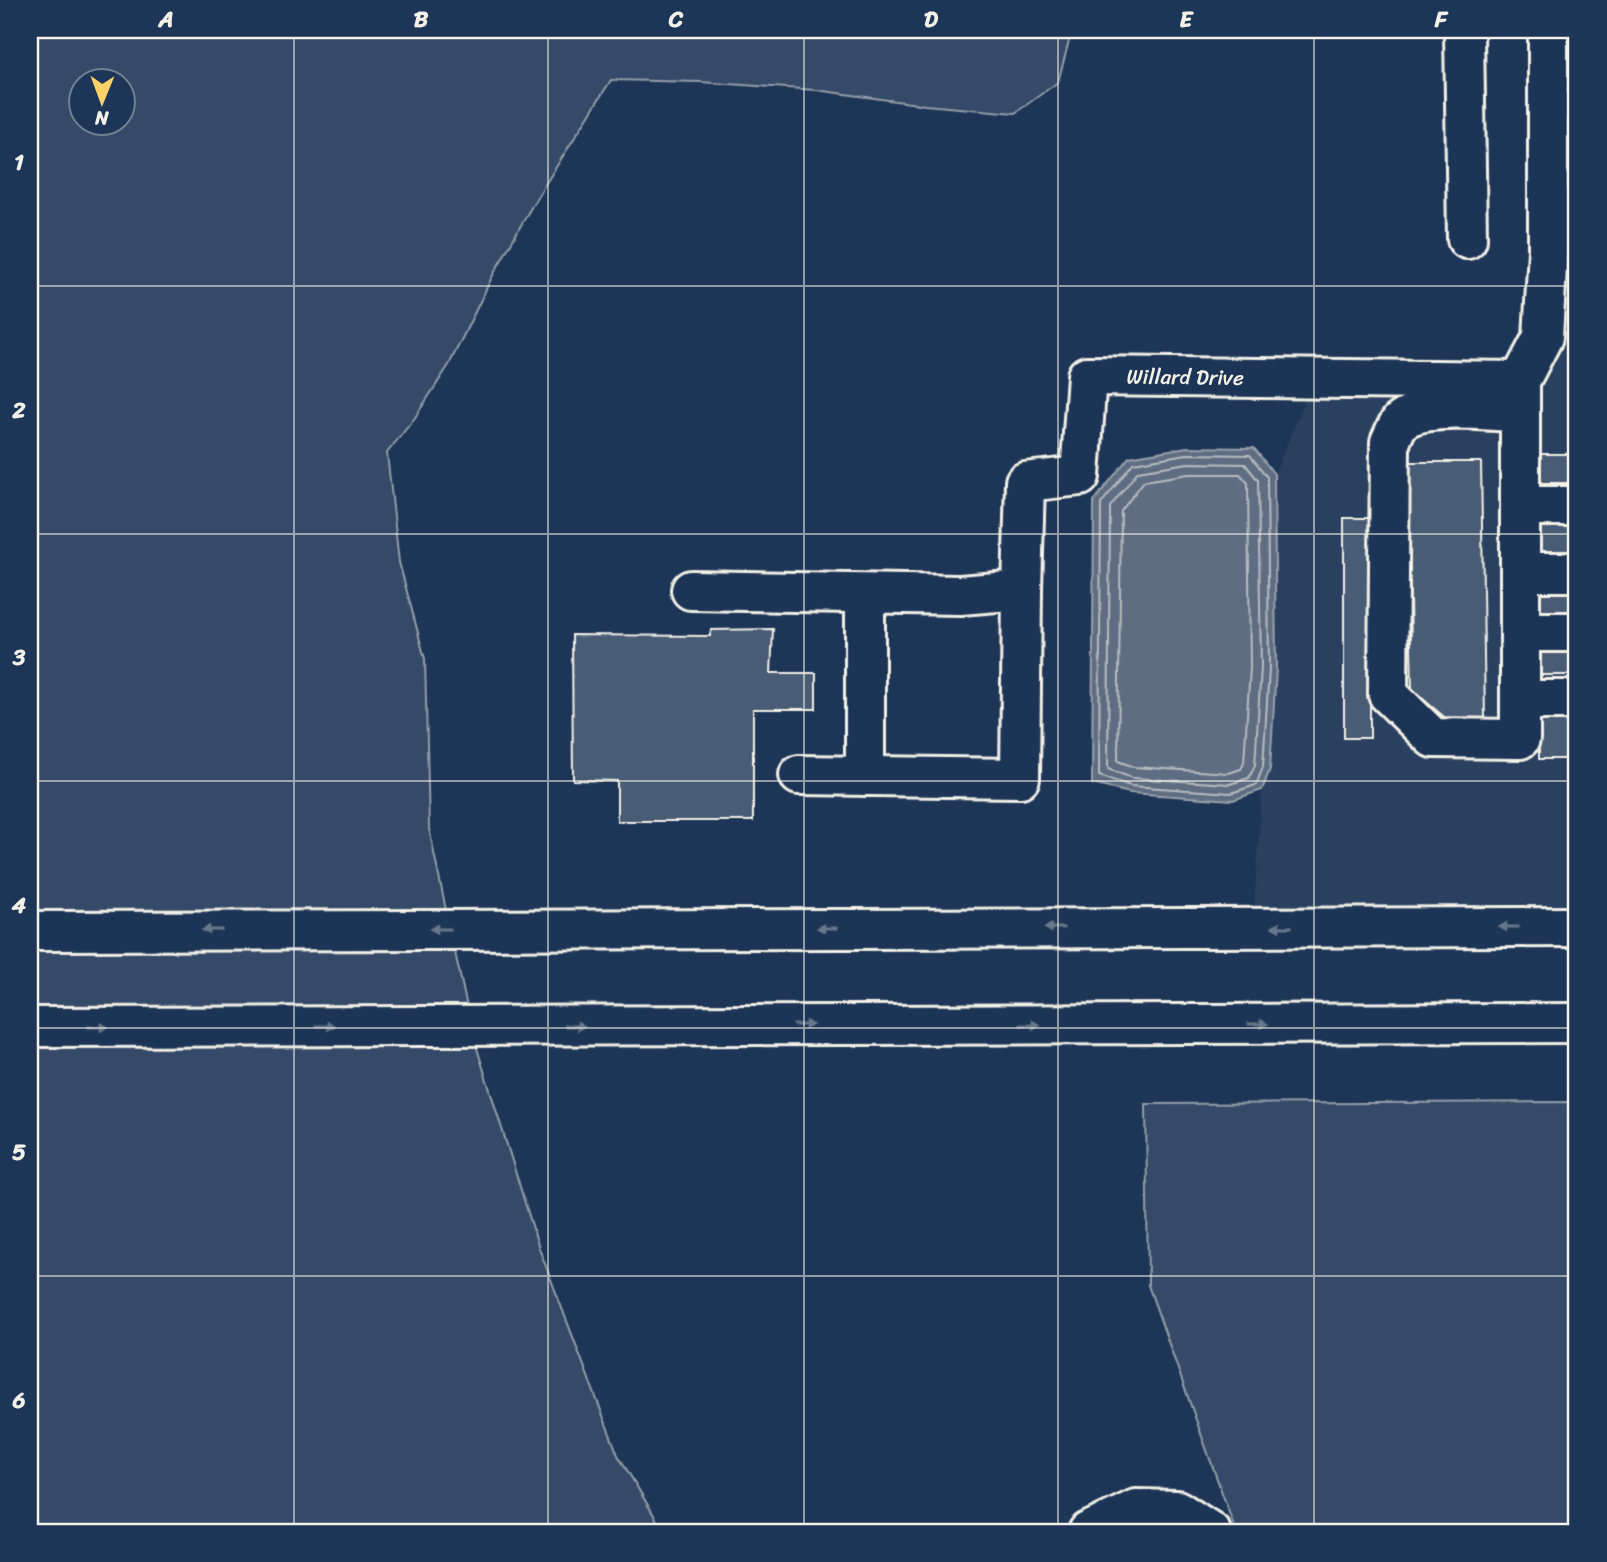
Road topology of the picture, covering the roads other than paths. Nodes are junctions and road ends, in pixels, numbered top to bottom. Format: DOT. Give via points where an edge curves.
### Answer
graph roads {
  1 [pos="1464,30"];
  2 [pos="1548,30"];
  3 [pos="1467,239"];
  4 [pos="1562,268"];
  5 [pos="1520,396"];
  6 [pos="1520,506"];
  7 [pos="1577,506"];
  8 [pos="1520,572"];
  9 [pos="1577,572"];
  10 [pos="691,590"];
  11 [pos="1022,590"];
  12 [pos="865,594"];
  13 [pos="1520,632"];
  14 [pos="1577,632"];
  15 [pos="1520,700"];
  16 [pos="1577,700"];
  17 [pos="799,775"];
  18 [pos="865,776"];
  19 [pos="1577,927"];
  20 [pos="30,930"];
  21 [pos="1577,1023"];
  22 [pos="30,1027"];
  23 [pos="1088,1532"];
  24 [pos="1210,1532"];
  1 -- 3 [label="main road"];
  2 -- 4 [label="main road"];
  4 -- 5 [label="main road"];
  5 -- 6 [label="main road"];
  5 -- 11 [label="main road, Willard Drive" via="1087,376 1080,475 1025,482"];
  5 -- 15 [label="main road" via="1414,415 1399,423 1390,442 1388,694 1433,738 1520,739"];
  6 -- 7 [label="main road"];
  6 -- 8 [label="main road"];
  8 -- 9 [label="main road"];
  8 -- 13 [label="main road"];
  10 -- 12 [label="main road"];
  11 -- 12 [label="main road"];
  11 -- 18 [label="main road" via="1020,778"];
  12 -- 18 [label="main road"];
  13 -- 14 [label="main road"];
  13 -- 15 [label="main road"];
  15 -- 16 [label="main road"];
  17 -- 18 [label="main road"];
  19 -- 20 [label="main road, one-way"];
  22 -- 21 [label="main road, one-way"];
  23 -- 24 [label="main road" via="1136,1509 1177,1510"];
}
